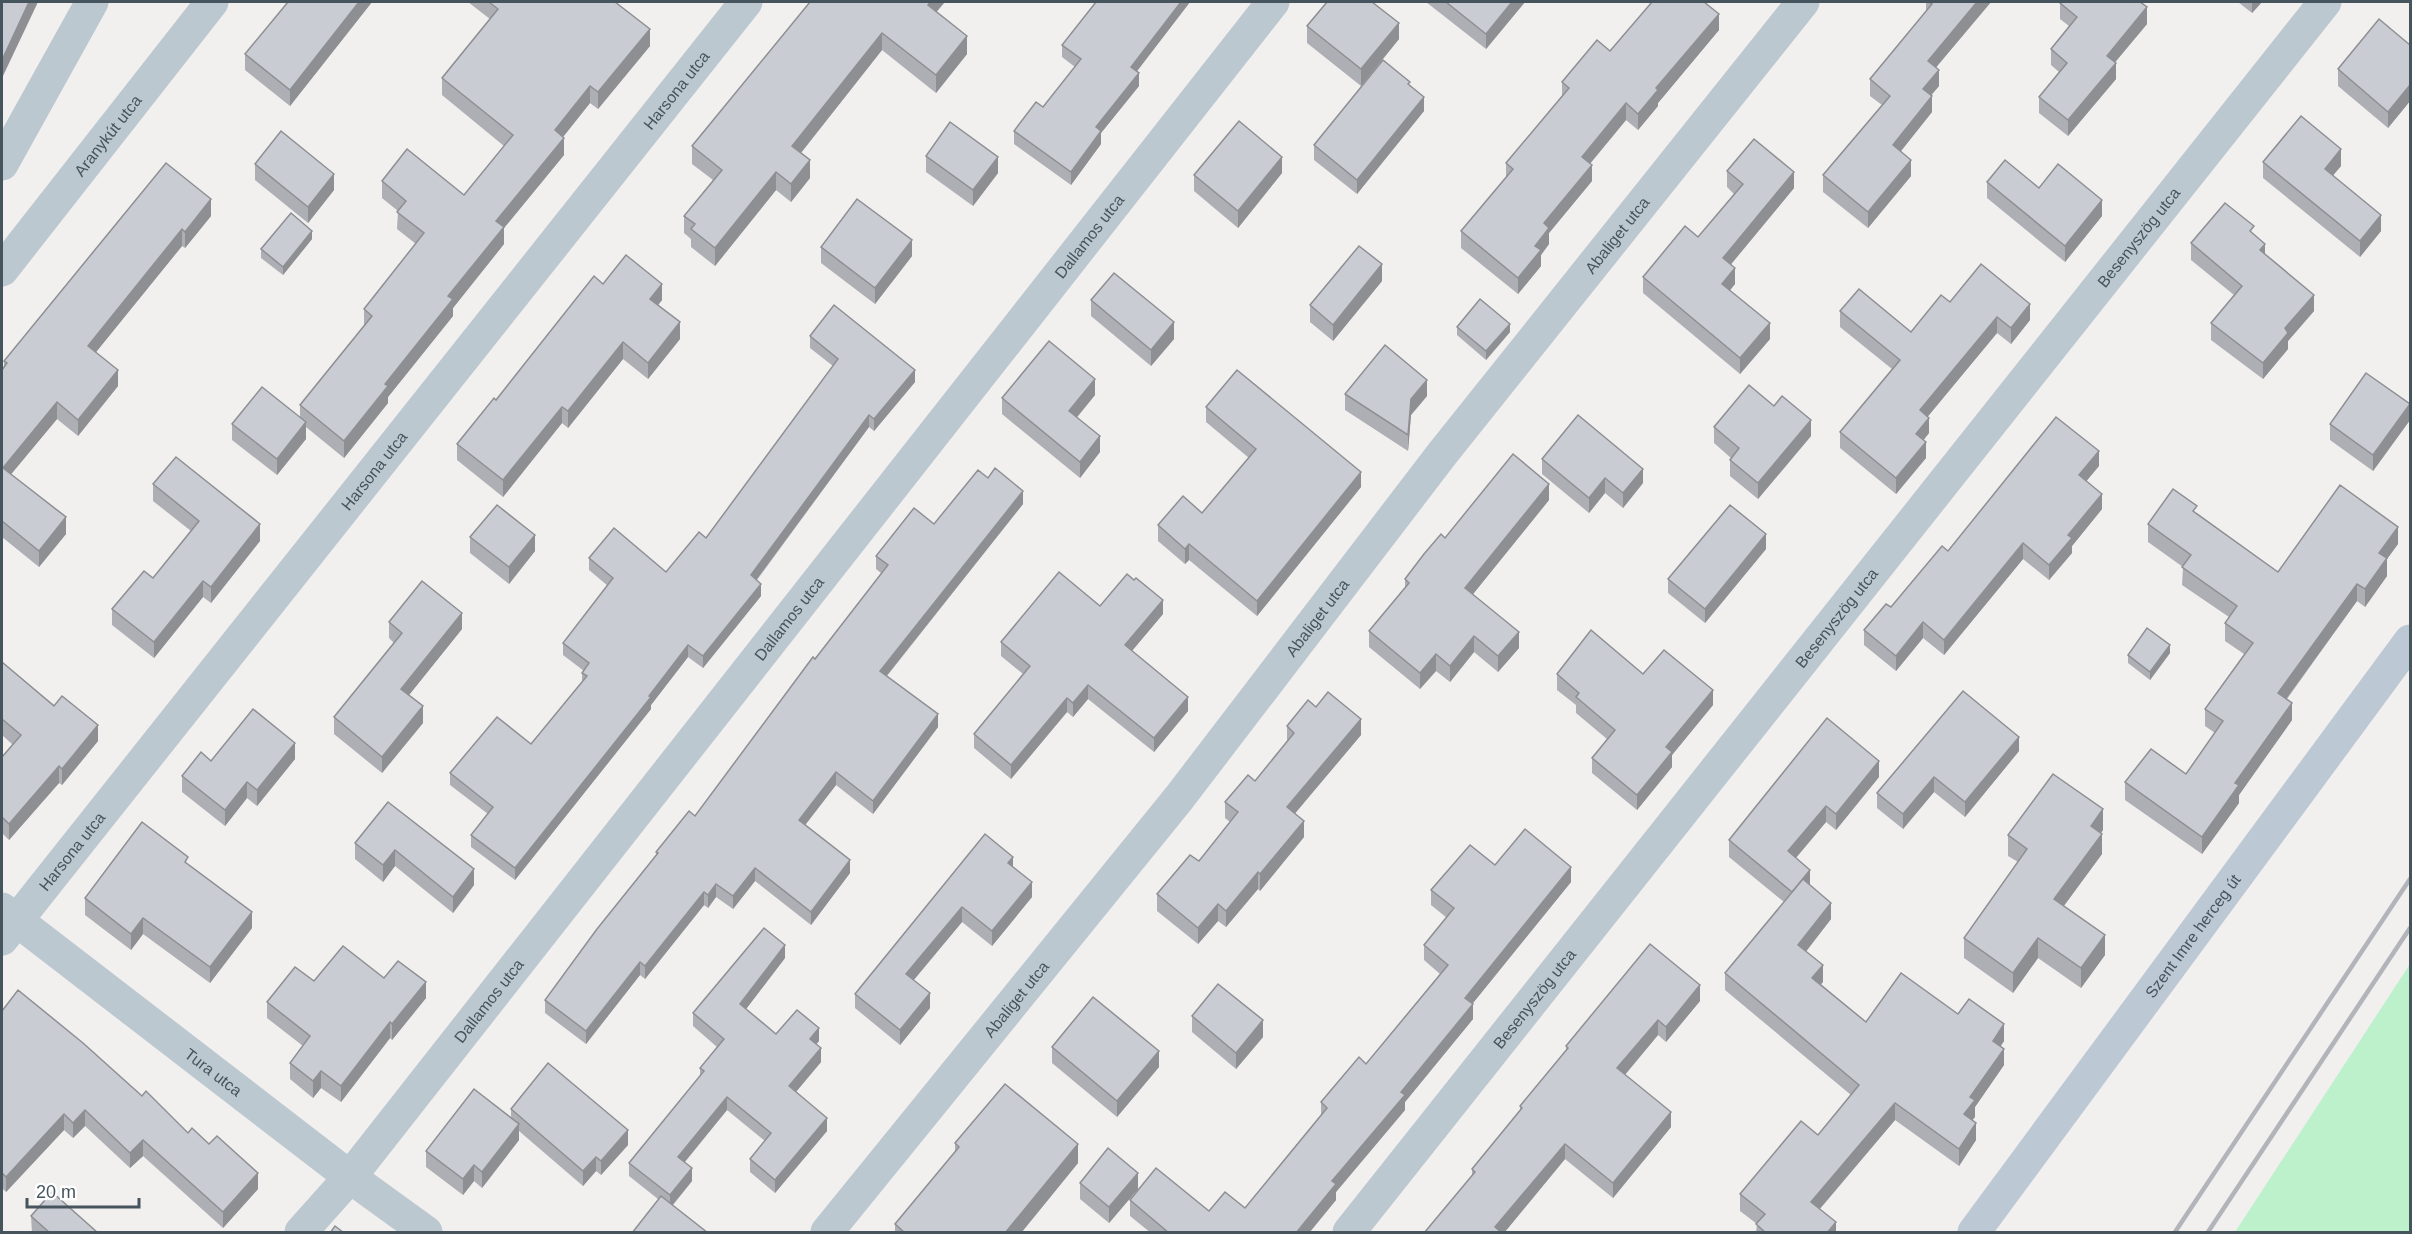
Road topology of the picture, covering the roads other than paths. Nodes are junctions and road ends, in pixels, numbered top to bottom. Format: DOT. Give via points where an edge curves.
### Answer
graph roads {
  1 [pos="92,2"];
  2 [pos="212,2"];
  3 [pos="746,2"];
  4 [pos="1273,2"];
  5 [pos="1803,2"];
  6 [pos="2325,2"];
  7 [pos="2,164"];
  8 [pos="2,270"];
  9 [pos="2410,641"];
  10 [pos="7,923"];
  11 [pos="350,1177"];
  12 [pos="301,1233"];
  13 [pos="426,1233"];
  14 [pos="827,1233"];
  15 [pos="1349,1233"];
  16 [pos="1974,1233"];
  1 -- 7 [label="street"];
  2 -- 8 [label="street, Aranykút utca"];
  3 -- 10 [label="street, Harsona utca"];
  4 -- 11 [label="street, Dallamos utca"];
  5 -- 14 [label="street, Abaliget utca" via="1442,454 1179,798"];
  6 -- 15 [label="street, Besenyszög utca"];
  9 -- 16 [label="street, Szent Imre herceg út"];
  10 -- 11 [label="street, Tura utca"];
  11 -- 12 [label="street, Dallamos utca"];
  11 -- 13 [label="street, Tura utca"];
}
